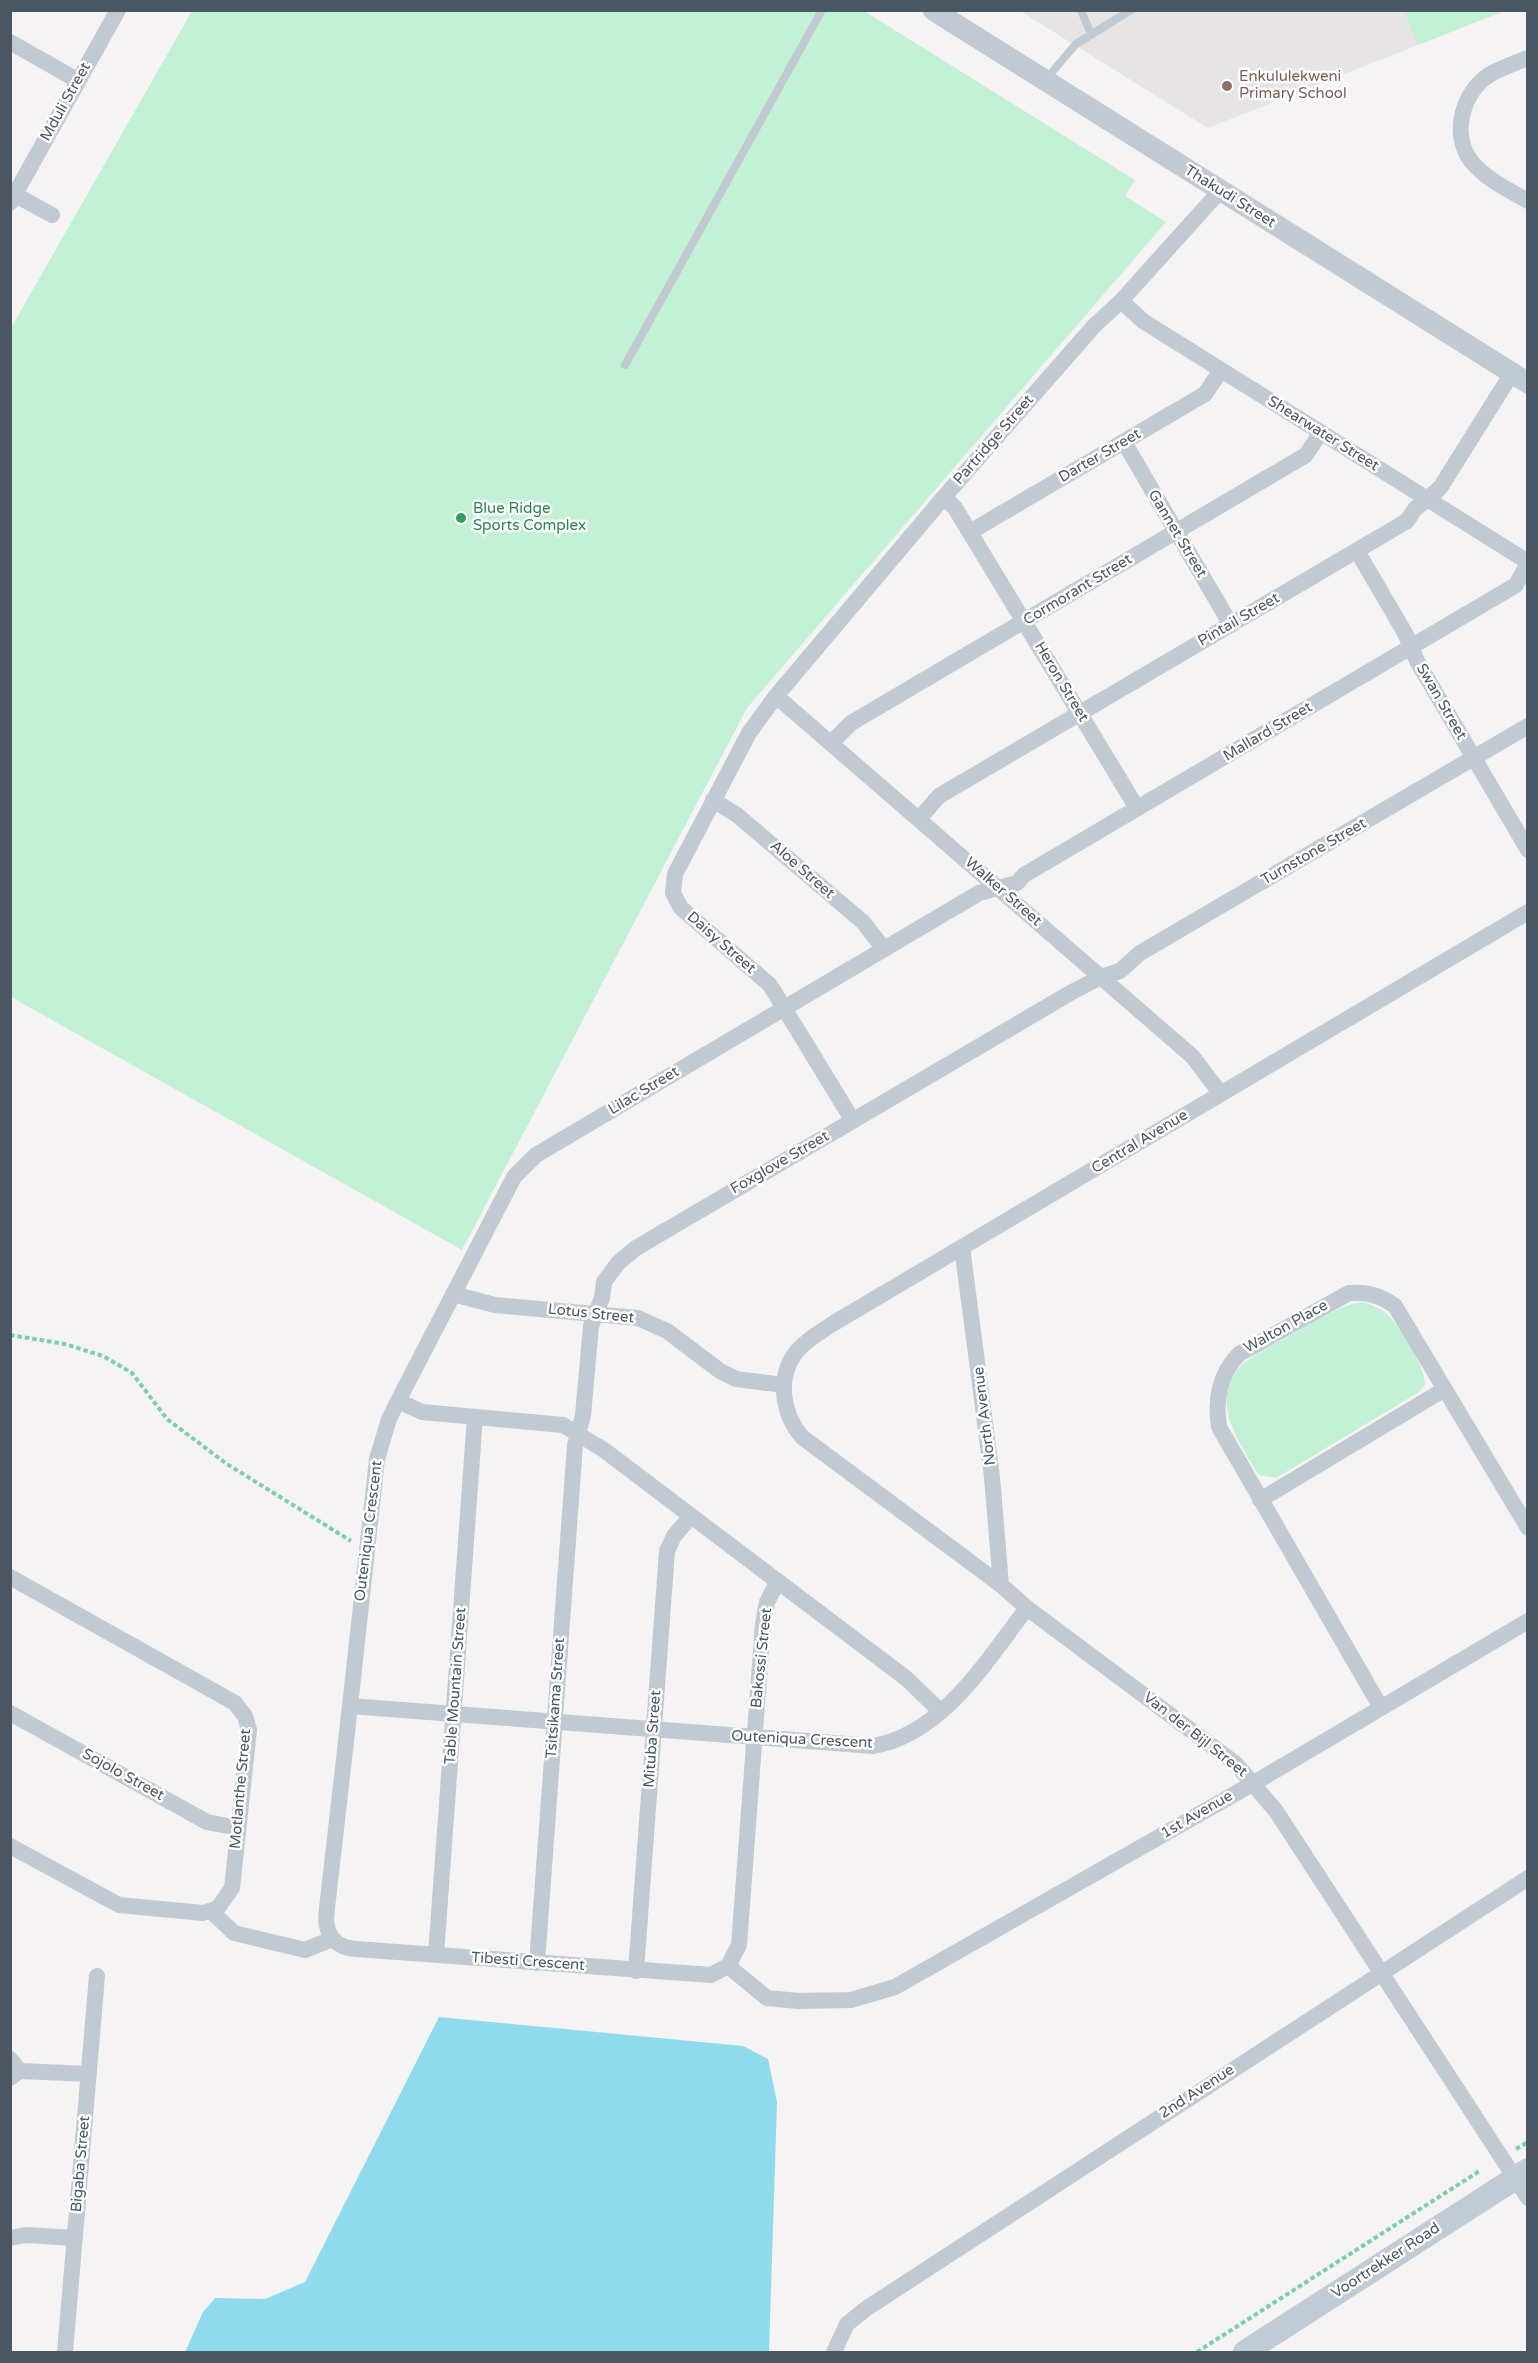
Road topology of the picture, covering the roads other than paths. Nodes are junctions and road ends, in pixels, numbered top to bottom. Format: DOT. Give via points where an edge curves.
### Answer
graph roads {
  1 [pos="118,10"];
  2 [pos="822,10"];
  3 [pos="933,10"];
  4 [pos="1081,10"];
  5 [pos="1131,10"];
  6 [pos="1090,34"];
  7 [pos="10,42"];
  8 [pos="1527,58"];
  9 [pos="77,80"];
  10 [pos="1044,81"];
  11 [pos="1220,191"];
  12 [pos="12,197"];
  13 [pos="1527,201"];
  14 [pos="52,216"];
  15 [pos="1121,301"];
  16 [pos="625,365"];
  17 [pos="1221,370"];
  18 [pos="1520,378"];
  19 [pos="1321,432"];
  20 [pos="1124,442"];
  21 [pos="944,497"];
  22 [pos="1427,499"];
  23 [pos="970,532"];
  24 [pos="1176,532"];
  25 [pos="1358,551"];
  26 [pos="1527,562"];
  27 [pos="1024,622"];
  28 [pos="1231,625"];
  29 [pos="1411,647"];
  30 [pos="776,696"];
  31 [pos="1080,714"];
  32 [pos="1527,726"];
  33 [pos="831,743"];
  34 [pos="1473,758"];
  35 [pos="712,800"];
  36 [pos="1137,808"];
  37 [pos="919,819"];
  38 [pos="1527,850"];
  39 [pos="998,888"];
  40 [pos="1527,912"];
  41 [pos="884,949"];
  42 [pos="1101,977"];
  43 [pos="786,1007"];
  44 [pos="1221,1095"];
  45 [pos="853,1121"];
  46 [pos="962,1248"];
  47 [pos="453,1294"];
  48 [pos="596,1313"];
  49 [pos="1445,1389"];
  50 [pos="784,1391"];
  51 [pos="398,1401"];
  52 [pos="475,1417"];
  53 [pos="578,1434"];
  54 [pos="1260,1500"];
  55 [pos="691,1516"];
  56 [pos="1527,1528"];
  57 [pos="12,1581"];
  58 [pos="778,1581"];
  59 [pos="1001,1585"];
  60 [pos="1027,1608"];
  61 [pos="1527,1621"];
  62 [pos="350,1706"];
  63 [pos="1380,1706"];
  64 [pos="941,1712"];
  65 [pos="10,1713"];
  66 [pos="454,1714"];
  67 [pos="555,1722"];
  68 [pos="654,1730"];
  69 [pos="754,1738"];
  70 [pos="1254,1783"];
  71 [pos="238,1828"];
  72 [pos="10,1846"];
  73 [pos="1527,1878"];
  74 [pos="211,1911"];
  75 [pos="332,1939"];
  76 [pos="436,1955"];
  77 [pos="537,1963"];
  78 [pos="728,1966"];
  79 [pos="636,1971"];
  80 [pos="1381,1972"];
  81 [pos="97,1976"];
  82 [pos="14,2069"];
  83 [pos="89,2074"];
  84 [pos="1523,2182"];
  85 [pos="10,2238"];
  86 [pos="75,2238"];
  87 [pos="65,2352"];
  88 [pos="834,2352"];
  89 [pos="1245,2352"];
  1 -- 9 [label="street, Mduli Street"];
  2 -- 16 [label="lane"];
  3 -- 10 [label="street, Thakudi Street"];
  4 -- 6 [label="lane"];
  5 -- 6 [label="lane"];
  6 -- 10 [label="lane" via="1064,56"];
  7 -- 9 [label="street"];
  8 -- 13 [label="street" via="1488,75 1468,98 1460,129 1472,162"];
  9 -- 12 [label="street, Mduli Street"];
  10 -- 11 [label="street, Thakudi Street"];
  11 -- 15 [label="street, Partridge Street"];
  11 -- 18 [label="street, Thakudi Street"];
  12 -- 14 [label="street"];
  15 -- 17 [label="street, Shearwater Street" via="1143,321"];
  15 -- 21 [label="street, Partridge Street" via="1094,326"];
  17 -- 19 [label="street, Shearwater Street"];
  17 -- 20 [label="street, Darter Street" via="1205,394"];
  18 -- 22 [label="street, Pintail Street" via="1440,488"];
  19 -- 22 [label="street, Shearwater Street"];
  19 -- 24 [label="street, Cormorant Street" via="1306,455"];
  20 -- 23 [label="street, Darter Street"];
  20 -- 24 [label="street, Gannet Street"];
  21 -- 23 [label="street, Heron Street" via="956,508"];
  21 -- 30 [label="street, Partridge Street"];
  22 -- 25 [label="street, Pintail Street" via="1407,521"];
  22 -- 26 [label="street, Shearwater Street"];
  23 -- 27 [label="street, Heron Street"];
  24 -- 27 [label="street, Cormorant Street"];
  24 -- 28 [label="street, Gannet Street"];
  25 -- 28 [label="street, Pintail Street"];
  25 -- 29 [label="street, Swan Street"];
  26 -- 29 [label="street, Mallard Street" via="1516,585"];
  27 -- 31 [label="street, Heron Street"];
  27 -- 33 [label="street, Cormorant Street" via="851,723"];
  28 -- 31 [label="street, Pintail Street"];
  29 -- 34 [label="street, Swan Street"];
  29 -- 36 [label="street, Mallard Street"];
  30 -- 33 [label="street, Walker Street"];
  30 -- 35 [label="street, Daisy Street" via="749,734"];
  31 -- 36 [label="street, Heron Street"];
  31 -- 37 [label="street, Pintail Street" via="939,796"];
  32 -- 34 [label="street, Turnstone Street"];
  33 -- 37 [label="street, Walker Street"];
  34 -- 38 [label="street, Swan Street"];
  34 -- 42 [label="street, Turnstone Street" via="1140,953 1120,971"];
  35 -- 41 [label="street, Aloe Street" via="737,815 863,922"];
  35 -- 43 [label="street, Daisy Street" via="675,874 673,893 681,908 770,985"];
  36 -- 39 [label="street, Mallard Street" via="1024,875 1017,883"];
  37 -- 39 [label="street, Walker Street"];
  39 -- 41 [label="street, Lilac Street" via="979,892"];
  39 -- 42 [label="street, Walker Street"];
  40 -- 44 [label="street, Central Avenue"];
  41 -- 43 [label="street, Lilac Street"];
  42 -- 44 [label="street, Walker Street" via="1192,1056"];
  42 -- 45 [label="street, Foxglove Street"];
  43 -- 45 [label="street, Daisy Street"];
  43 -- 47 [label="street, Lilac Street" via="528,1161 514,1177"];
  44 -- 46 [label="street, Central Avenue"];
  45 -- 48 [label="street, Foxglove Street" via="632,1251 609,1272"];
  46 -- 50 [label="street, Central Avenue" via="815,1336 794,1355"];
  46 -- 59 [label="street, North Avenue" via="992,1477"];
  47 -- 48 [label="street, Lotus Street" via="495,1305"];
  47 -- 51 [label="street, Lilac Street"];
  48 -- 50 [label="street, Lotus Street" via="653,1323 720,1371"];
  48 -- 53 [label="street, Foxglove Street" via="591,1326"];
  49 -- 54 [label="street"];
  49 -- 54 [label="street, Walton Place" via="1395,1306 1383,1297 1365,1292 1349,1293 1239,1354 1227,1367 1216,1407 1219,1428"];
  49 -- 56 [label="street, Walton Place"];
  50 -- 59 [label="street, Van der Bijl Street" via="794,1427 802,1437"];
  51 -- 52 [label="street" via="422,1412"];
  51 -- 62 [label="street, Outeniqua Crescent" via="376,1459"];
  52 -- 53 [label="street" via="563,1425"];
  52 -- 66 [label="street, Table Mountain Street"];
  53 -- 55 [label="street"];
  53 -- 67 [label="street, Tsitsikama Street"];
  54 -- 63 [label="street, Walton Place"];
  55 -- 58 [label="street"];
  55 -- 68 [label="street, Mituba Street" via="667,1551"];
  57 -- 71 [label="street, Motlanthe Street" via="241,1709 249,1730"];
  58 -- 64 [label="street" via="907,1678"];
  58 -- 69 [label="street, Bakossi Street" via="767,1602 763,1624"];
  59 -- 60 [label="street, Van der Bijl Street"];
  60 -- 64 [label="street, Outeniqua Crescent" via="965,1689"];
  60 -- 70 [label="street, Van der Bijl Street" via="1236,1764"];
  61 -- 63 [label="street, 1st Avenue"];
  62 -- 66 [label="street, Outeniqua Crescent"];
  62 -- 75 [label="street" via="326,1917"];
  63 -- 70 [label="street, 1st Avenue"];
  64 -- 69 [label="street, Outeniqua Crescent" via="900,1738 873,1746"];
  65 -- 71 [label="street, Sojolo Street" via="207,1822"];
  66 -- 67 [label="street, Outeniqua Crescent"];
  66 -- 76 [label="street, Table Mountain Street"];
  67 -- 68 [label="street, Outeniqua Crescent"];
  67 -- 77 [label="street, Tsitsikama Street"];
  68 -- 69 [label="street, Outeniqua Crescent"];
  68 -- 79 [label="street, Mituba Street"];
  69 -- 78 [label="street" via="739,1946"];
  70 -- 78 [label="street, 1st Avenue" via="896,1987 851,2000 767,1998"];
  70 -- 80 [label="street, Van der Bijl Street"];
  71 -- 74 [label="street, Motlanthe Street" via="231,1888 224,1902"];
  72 -- 74 [label="street" via="119,1905 194,1913"];
  73 -- 80 [label="street, 2nd Avenue"];
  74 -- 75 [label="street" via="234,1933 305,1950"];
  75 -- 76 [label="street, Tibesti Crescent" via="347,1949"];
  76 -- 77 [label="street, Tibesti Crescent"];
  77 -- 79 [label="street, Tibesti Crescent"];
  78 -- 79 [label="street, Tibesti Crescent" via="701,1976"];
  80 -- 84 [label="street, Van der Bijl Street" via="1501,2158"];
  80 -- 88 [label="street, 2nd Avenue" via="867,2308 847,2324"];
  81 -- 83 [label="street, Bigaba Street"];
  82 -- 83 [label="street"];
  83 -- 86 [label="street, Bigaba Street"];
  84 -- 89 [label="main road, Voortrekker Road"];
  85 -- 86 [label="street"];
  86 -- 87 [label="street, Bigaba Street"];
}
